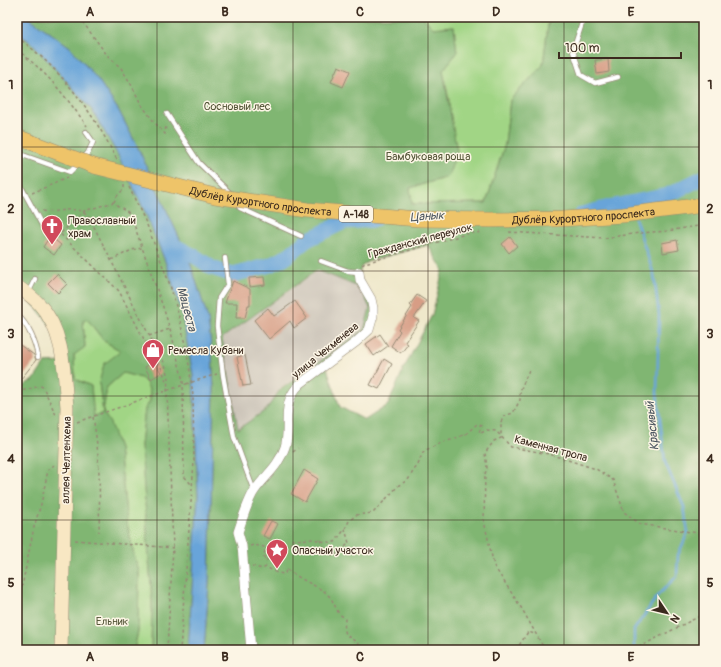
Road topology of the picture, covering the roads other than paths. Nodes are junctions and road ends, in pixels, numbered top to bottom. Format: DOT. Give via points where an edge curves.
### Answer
graph roads {
  1 [pos="584,17"];
  2 [pos="618,77"];
  3 [pos="167,114"];
  4 [pos="87,130"];
  5 [pos="17,137"];
  6 [pos="17,153"];
  7 [pos="17,179"];
  8 [pos="704,204"];
  9 [pos="43,227"];
  10 [pos="301,236"];
  11 [pos="225,258"];
  12 [pos="321,261"];
  13 [pos="359,272"];
  14 [pos="35,279"];
  15 [pos="17,286"];
  16 [pos="27,294"];
  17 [pos="17,315"];
  18 [pos="38,357"];
  19 [pos="254,491"];
  20 [pos="61,650"];
  21 [pos="251,650"];
  1 -- 2 [label="lane" via="574,51 581,75 595,83"];
  3 -- 10 [label="lane" via="198,163 228,190 240,208"];
  4 -- 6 [label="lane" via="93,142 88,152 70,172"];
  5 -- 8 [label="highway, Дублёр Курортного проспекта / А-148, bridge" via="94,166 214,196 307,210 418,219 562,219 623,215"];
  7 -- 9 [label="lane"];
  11 -- 19 [label="lane" via="228,284 219,298 217,326 223,375 234,437"];
  12 -- 13 [label="lane" via="348,271"];
  13 -- 19 [label="street, улица Чекменева" via="373,308 369,330 295,390 288,408 288,435 285,448 276,466"];
  14 -- 16 [label="lane"];
  15 -- 16 [label="main road, аллея Челтенхема"];
  16 -- 20 [label="main road, аллея Челтенхема" via="41,306 50,319 57,333 64,368 67,407"];
  17 -- 18 [label="lane" via="27,326"];
  19 -- 21 [label="street, улица Чекменева" via="238,532 242,546"];
}
